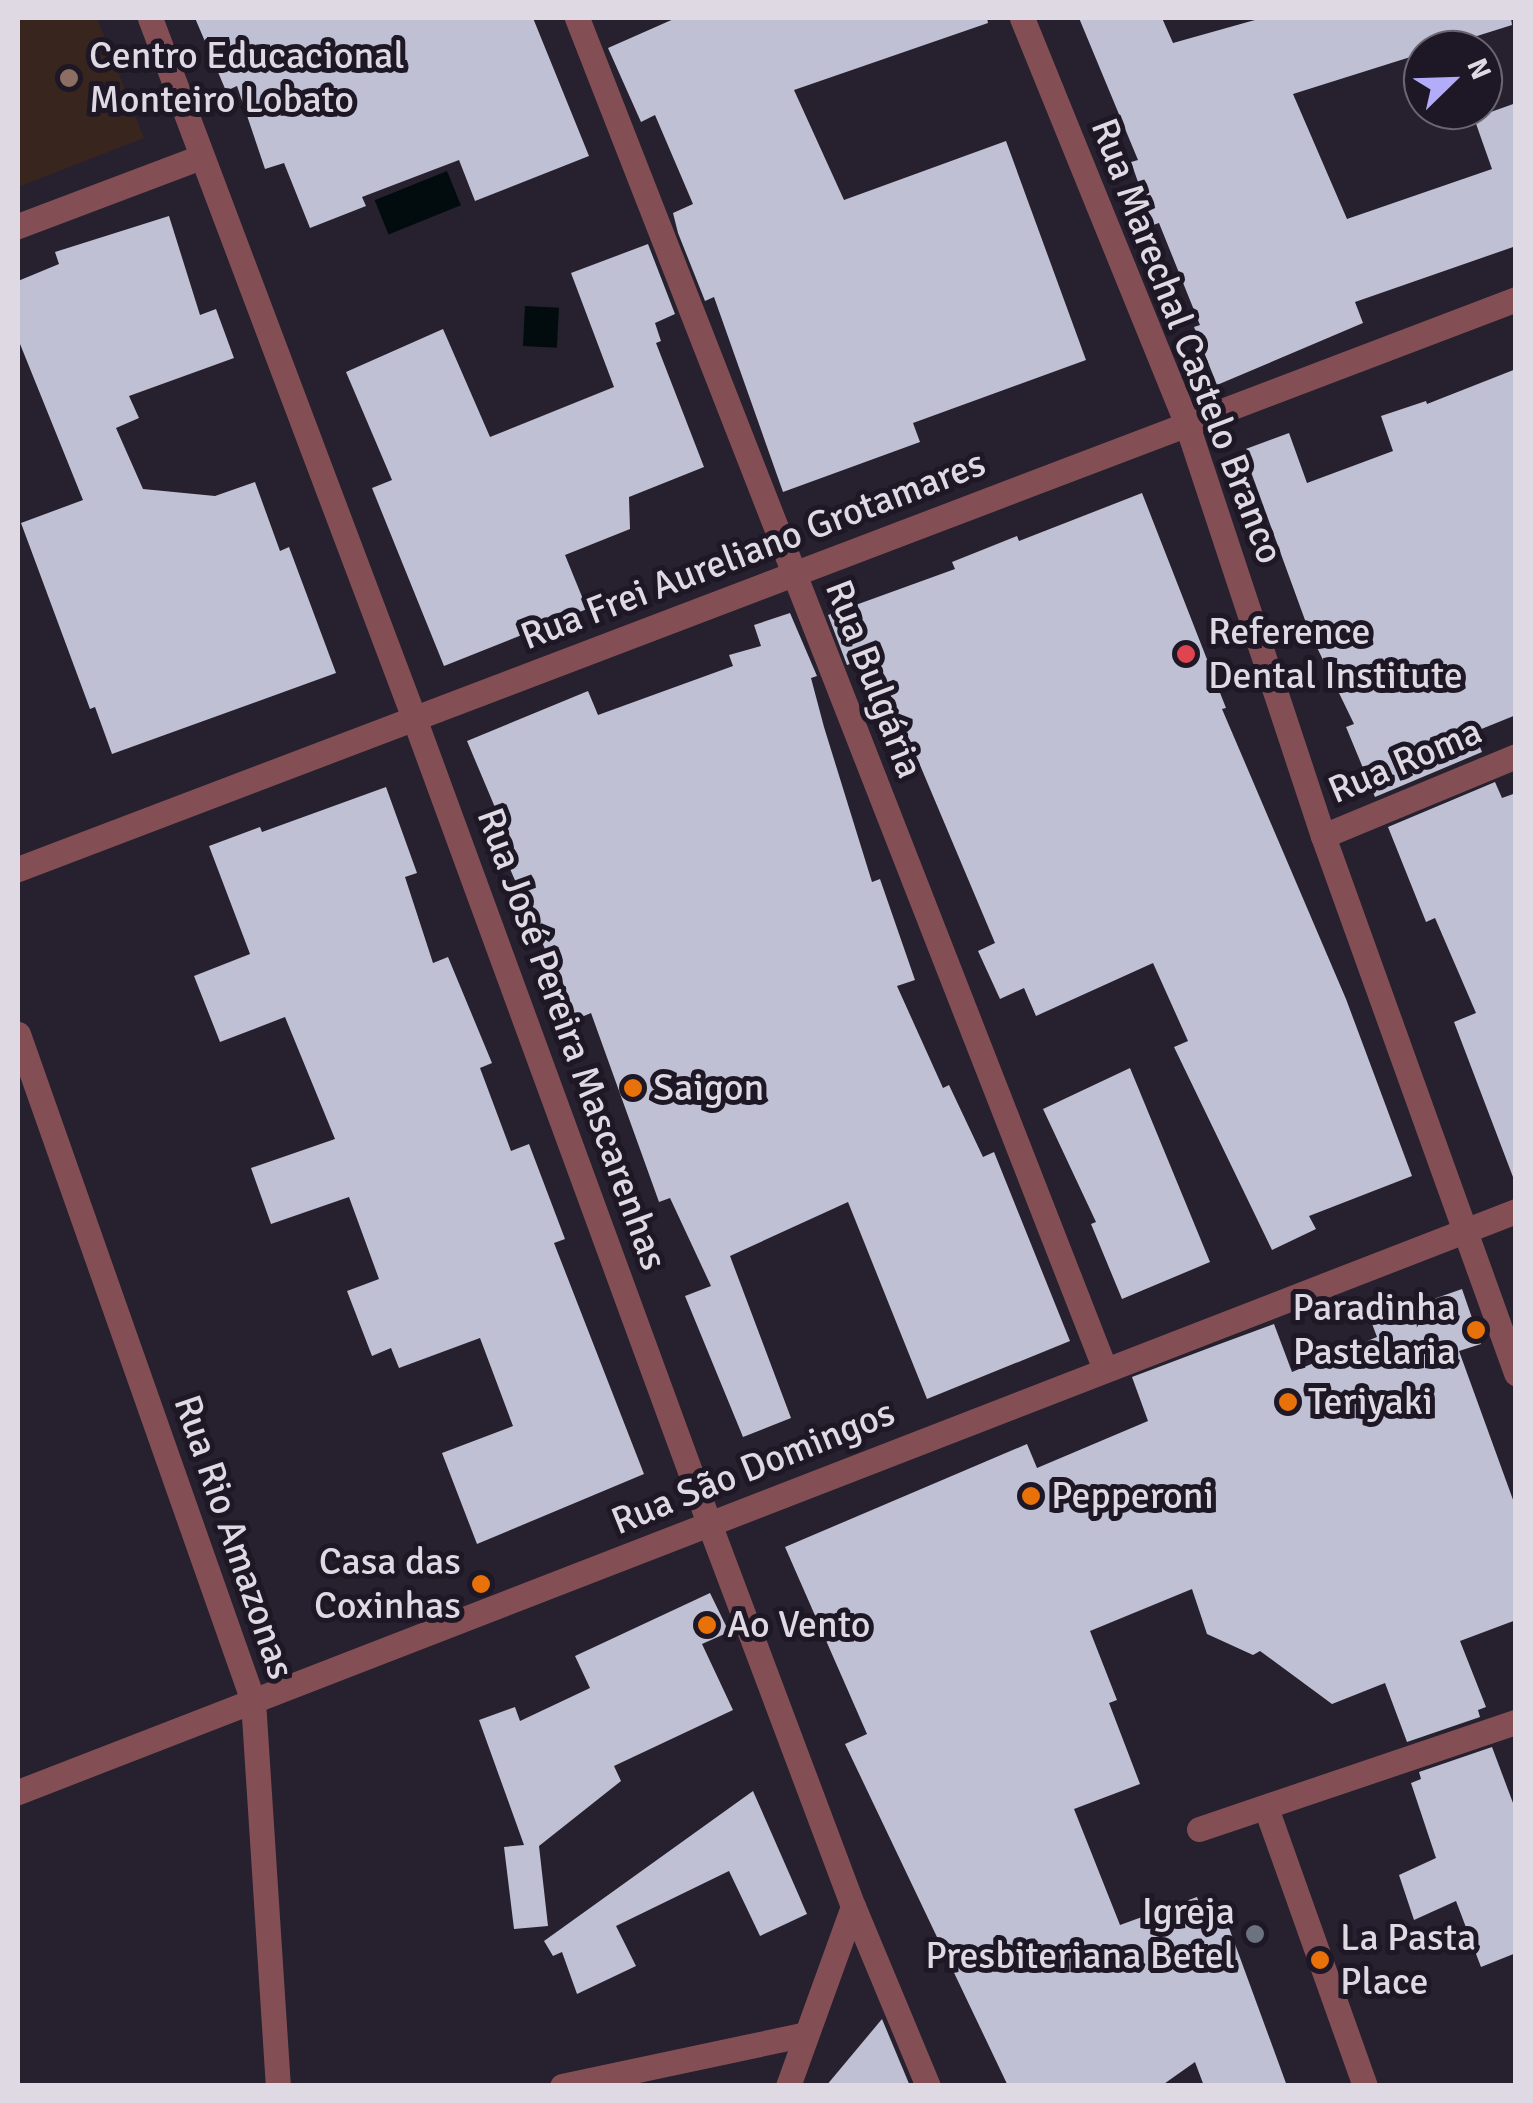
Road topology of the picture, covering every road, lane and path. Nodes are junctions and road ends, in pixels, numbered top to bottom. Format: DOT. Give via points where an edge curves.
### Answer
graph roads {
  1 [pos="150,18"];
  2 [pos="577,18"];
  3 [pos="1022,18"];
  4 [pos="201,158"];
  5 [pos="18,226"];
  6 [pos="1516,299"];
  7 [pos="1186,424"];
  8 [pos="794,577"];
  9 [pos="414,718"];
  10 [pos="1516,756"];
  11 [pos="1322,836"];
  12 [pos="18,870"];
  13 [pos="18,1034"];
  14 [pos="1516,1211"];
  15 [pos="1464,1230"];
  16 [pos="1104,1368"];
  17 [pos="1516,1373"];
  18 [pos="710,1526"];
  19 [pos="253,1701"];
  20 [pos="1516,1722"];
  21 [pos="18,1792"];
  22 [pos="1266,1808"];
  23 [pos="1199,1829"];
  24 [pos="854,1906"];
  25 [pos="806,2034"];
  26 [pos="278,2086"];
  27 [pos="562,2086"];
  28 [pos="788,2086"];
  29 [pos="928,2086"];
  30 [pos="1365,2086"];
  1 -- 4 [label="street, Rua José Pereira Mascarenhas"];
  2 -- 8 [label="street, Rua Bulgária"];
  3 -- 7 [label="street, Rua Marechal Castelo Branco"];
  4 -- 5 [label="street"];
  4 -- 9 [label="street, Rua José Pereira Mascarenhas"];
  6 -- 7 [label="street, Rua Frei Aureliano Grotamares"];
  7 -- 8 [label="street, Rua Frei Aureliano Grotamares"];
  7 -- 11 [label="street, Rua Marechal Castelo Branco"];
  8 -- 9 [label="street, Rua Frei Aureliano Grotamares"];
  8 -- 16 [label="street, Rua Bulgária"];
  9 -- 12 [label="street, Rua Frei Aureliano Grotamares"];
  9 -- 18 [label="street, Rua José Pereira Mascarenhas"];
  10 -- 11 [label="street, Rua Roma"];
  11 -- 15 [label="street, Rua Marechal Castelo Branco"];
  13 -- 19 [label="street, Rua Rio Amazonas"];
  14 -- 15 [label="street, Rua São Domingos"];
  15 -- 16 [label="street, Rua São Domingos"];
  15 -- 17 [label="street, Rua Marechal Castelo Branco"];
  16 -- 18 [label="street, Rua São Domingos"];
  18 -- 19 [label="street, Rua São Domingos"];
  18 -- 24 [label="street, Rua José Pereira Mascarenhas"];
  19 -- 21 [label="street, Rua São Domingos"];
  19 -- 26 [label="street, Rua Rio Amazonas"];
  20 -- 22 [label="street"];
  22 -- 23 [label="street"];
  22 -- 30 [label="street"];
  24 -- 25 [label="street"];
  24 -- 29 [label="street, Rua José Pereira Mascarenhas"];
  25 -- 27 [label="street"];
  25 -- 28 [label="street"];
}
